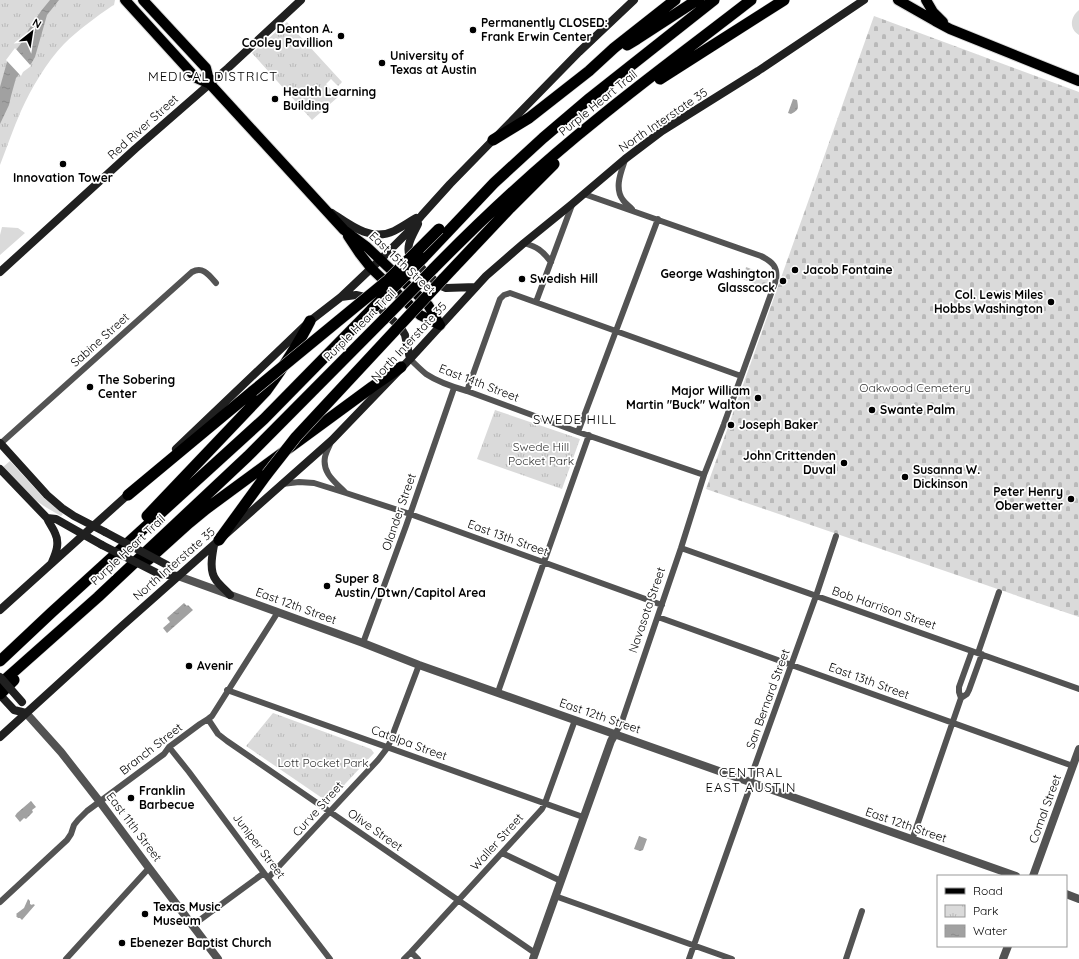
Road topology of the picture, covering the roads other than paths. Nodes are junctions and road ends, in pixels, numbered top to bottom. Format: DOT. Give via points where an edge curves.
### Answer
graph roads {
  1 [pos="126,0"];
  2 [pos="143,0"];
  3 [pos="300,0"];
  4 [pos="634,0"];
  5 [pos="675,0"];
  6 [pos="699,0"];
  7 [pos="714,0"];
  8 [pos="751,0"];
  9 [pos="784,0"];
  10 [pos="864,0"];
  11 [pos="898,0"];
  12 [pos="926,0"];
  13 [pos="950,29"];
  14 [pos="605,57"];
  15 [pos="1079,81"];
  16 [pos="210,84"];
  17 [pos="624,98"];
  18 [pos="599,118"];
  19 [pos="493,140"];
  20 [pos="625,159"];
  21 [pos="494,183"];
  22 [pos="584,194"];
  23 [pos="572,204"];
  24 [pos="322,206"];
  25 [pos="635,211"];
  26 [pos="422,215"];
  27 [pos="658,219"];
  28 [pos="344,230"];
  29 [pos="524,243"];
  30 [pos="380,259"];
  31 [pos="551,262"];
  32 [pos="371,268"];
  33 [pos="0,272"];
  34 [pos="216,283"];
  35 [pos="476,287"];
  36 [pos="342,297"];
  37 [pos="536,302"];
  38 [pos="310,321"];
  39 [pos="440,325"];
  40 [pos="615,331"];
  41 [pos="410,359"];
  42 [pos="401,368"];
  43 [pos="742,376"];
  44 [pos="454,388"];
  45 [pos="467,391"];
  46 [pos="578,432"];
  47 [pos="589,435"];
  48 [pos="332,440"];
  49 [pos="0,444"];
  50 [pos="0,470"];
  51 [pos="704,475"];
  52 [pos="282,484"];
  53 [pos="346,493"];
  54 [pos="128,495"];
  55 [pos="410,514"];
  56 [pos="47,518"];
  57 [pos="93,527"];
  58 [pos="83,535"];
  59 [pos="836,536"];
  60 [pos="216,543"];
  61 [pos="681,548"];
  62 [pos="544,563"];
  63 [pos="50,565"];
  64 [pos="178,576"];
  65 [pos="85,583"];
  66 [pos="999,592"];
  67 [pos="230,595"];
  68 [pos="816,596"];
  69 [pos="98,597"];
  70 [pos="662,605"];
  71 [pos="0,610"];
  72 [pos="51,612"];
  73 [pos="278,612"];
  74 [pos="658,617"];
  75 [pos="54,635"];
  76 [pos="363,643"];
  77 [pos="0,651"];
  78 [pos="977,653"];
  79 [pos="0,661"];
  80 [pos="419,664"];
  81 [pos="791,665"];
  82 [pos="0,677"];
  83 [pos="0,684"];
  84 [pos="1079,688"];
  85 [pos="227,690"];
  86 [pos="498,692"];
  87 [pos="0,694"];
  88 [pos="961,698"];
  89 [pos="26,713"];
  90 [pos="208,719"];
  91 [pos="575,720"];
  92 [pos="953,724"];
  93 [pos="615,734"];
  94 [pos="0,737"];
  95 [pos="169,747"];
  96 [pos="388,747"];
  97 [pos="1079,750"];
  98 [pos="1076,762"];
  99 [pos="751,782"];
  100 [pos="100,802"];
  101 [pos="545,804"];
  102 [pos="329,812"];
  103 [pos="584,817"];
  104 [pos="912,840"];
  105 [pos="502,853"];
  106 [pos="149,868"];
  107 [pos="264,873"];
  108 [pos="1013,875"];
  109 [pos="1033,875"];
  110 [pos="268,878"];
  111 [pos="561,881"];
  112 [pos="1067,894"];
  113 [pos="556,896"];
  114 [pos="1079,899"];
  115 [pos="458,901"];
  116 [pos="0,902"];
  117 [pos="862,912"];
  118 [pos="193,926"];
  119 [pos="694,945"];
  120 [pos="1008,947"];
  121 [pos="411,952"];
  122 [pos="534,956"];
  123 [pos="69,958"];
  124 [pos="218,959"];
  125 [pos="330,959"];
  126 [pos="404,959"];
  127 [pos="418,959"];
  128 [pos="688,959"];
  129 [pos="732,959"];
  130 [pos="846,959"];
  131 [pos="1003,959"];
  1 -- 16 [label="main road, East 15th Street" via="196,78"];
  2 -- 16 [label="main road, East 15th Street" via="206,68"];
  3 -- 16 [label="main road, Red River Street"];
  4 -- 19 [label="main road"];
  5 -- 14 [label="highway"];
  6 -- 14 [label="highway"];
  7 -- 21 [label="highway, Purple Heart Trail" via="590,98"];
  8 -- 17 [label="highway, Purple Heart Trail"];
  9 -- 17 [label="highway" via="646,88"];
  10 -- 20 [label="main road, North Interstate 35"];
  11 -- 13 [label="main road"];
  12 -- 13 [label="main road" via="933,12"];
  13 -- 15 [label="main road"];
  14 -- 19 [label="highway" via="529,118"];
  16 -- 24 [label="main road, East 15th Street"];
  16 -- 33 [label="main road, Red River Street"];
  17 -- 18 [label="highway, Purple Heart Trail"];
  18 -- 60 [label="highway, bridge" via="510,208 296,437"];
  18 -- 69 [label="highway, Purple Heart Trail, bridge" via="467,235 248,456"];
  19 -- 26 [label="main road"];
  20 -- 22 [label="main road, North Interstate 35"];
  20 -- 25 [label="street" via="620,176 620,193 623,200"];
  21 -- 54 [label="highway, bridge" via="439,229 388,280"];
  21 -- 65 [label="highway, Purple Heart Trail, bridge" via="264,419"];
  22 -- 23 [label="main road, North Interstate 35"];
  22 -- 25 [label="street"];
  23 -- 29 [label="main road, North Interstate 35"];
  23 -- 31 [label="street"];
  24 -- 26 [label="main road" via="354,228 372,234 394,232"];
  24 -- 28 [label="main road, East 15th Street"];
  25 -- 27 [label="street"];
  26 -- 30 [label="main road"];
  26 -- 35 [label="main road" via="408,247 411,258 439,285 446,288"];
  27 -- 40 [label="street"];
  27 -- 43 [label="street, Navasota Street" via="762,256 775,267 776,280"];
  28 -- 30 [label="main road, East 15th Street"];
  28 -- 32 [label="main road, East 15th Street"];
  29 -- 31 [label="street" via="545,253"];
  29 -- 35 [label="main road, North Interstate 35"];
  30 -- 32 [label="main road"];
  30 -- 39 [label="main road, East 15th Street" via="428,305"];
  31 -- 37 [label="street"];
  32 -- 36 [label="main road"];
  32 -- 39 [label="main road, East 15th Street" via="420,315"];
  34 -- 49 [label="street, Sabine Street" via="203,270 192,272"];
  35 -- 39 [label="main road, North Interstate 35"];
  36 -- 38 [label="main road"];
  36 -- 41 [label="main road" via="356,295 369,298 401,328"];
  37 -- 40 [label="street"];
  37 -- 45 [label="street" via="510,294 500,299"];
  38 -- 54 [label="main road"];
  38 -- 65 [label="highway" via="266,391 152,511 106,553"];
  39 -- 41 [label="main road, North Interstate 35"];
  40 -- 43 [label="street"];
  40 -- 46 [label="street"];
  41 -- 42 [label="main road, North Interstate 35"];
  41 -- 44 [label="street, East 14th Street" via="426,374"];
  42 -- 48 [label="main road, North Interstate 35"];
  42 -- 69 [label="highway" via="206,509 137,570"];
  43 -- 51 [label="street, Navasota Street"];
  44 -- 45 [label="street, East 14th Street"];
  44 -- 55 [label="street, Olander Street"];
  45 -- 46 [label="street, East 14th Street"];
  46 -- 47 [label="street, East 14th Street"];
  47 -- 51 [label="street, East 14th Street"];
  47 -- 62 [label="street"];
  48 -- 52 [label="main road, North Interstate 35"];
  48 -- 53 [label="street, East 13th Street" via="325,458 325,468 330,478"];
  49 -- 57 [label="main road, East 12th Street" via="47,495 62,508"];
  50 -- 56 [label="main road, East 12th Street"];
  51 -- 61 [label="street, Navasota Street"];
  52 -- 53 [label="street, East 13th Street" via="314,483"];
  52 -- 60 [label="main road, North Interstate 35"];
  53 -- 55 [label="street, East 13th Street"];
  54 -- 57 [label="main road"];
  55 -- 62 [label="street, East 13th Street"];
  55 -- 76 [label="street, Olander Street"];
  56 -- 58 [label="main road, East 12th Street" via="56,519"];
  56 -- 63 [label="main road" via="57,544"];
  57 -- 58 [label="main road"];
  57 -- 64 [label="main road, East 12th Street, bridge" via="167,565"];
  58 -- 63 [label="main road"];
  58 -- 64 [label="main road, East 12th Street, bridge" via="159,574"];
  59 -- 68 [label="street, San Bernard Street"];
  60 -- 64 [label="main road, North Interstate 35"];
  60 -- 67 [label="main road" via="212,556 213,573"];
  61 -- 68 [label="street, Bob Harrison Street"];
  61 -- 70 [label="street, Navasota Street"];
  62 -- 70 [label="street, East 13th Street"];
  62 -- 86 [label="street"];
  63 -- 71 [label="main road"];
  64 -- 67 [label="street, East 12th Street"];
  64 -- 89 [label="main road, North Interstate 35"];
  65 -- 72 [label="highway, Purple Heart Trail"];
  66 -- 78 [label="street"];
  67 -- 73 [label="street, East 12th Street"];
  68 -- 78 [label="street, Bob Harrison Street"];
  68 -- 81 [label="street, San Bernard Street"];
  69 -- 75 [label="highway, Purple Heart Trail"];
  70 -- 74 [label="street, Navasota Street"];
  72 -- 77 [label="highway"];
  72 -- 79 [label="highway, Purple Heart Trail"];
  73 -- 76 [label="street, East 12th Street"];
  73 -- 85 [label="street, Branch Street"];
  74 -- 81 [label="street, East 13th Street"];
  74 -- 93 [label="street, Navasota Street" via="621,724"];
  75 -- 83 [label="highway, Purple Heart Trail"];
  75 -- 87 [label="highway"];
  76 -- 80 [label="street, East 12th Street"];
  78 -- 84 [label="street, Bob Harrison Street"];
  78 -- 88 [label="street" via="969,690"];
  78 -- 88 [label="street" via="959,687"];
  80 -- 86 [label="street, East 12th Street"];
  80 -- 96 [label="street, Curve Street"];
  81 -- 92 [label="street, East 13th Street"];
  81 -- 99 [label="street, San Bernard Street"];
  82 -- 89 [label="main road, East 11th Street, bridge" via="22,702"];
  85 -- 90 [label="street, Branch Street"];
  85 -- 96 [label="street, Catalpa Street"];
  86 -- 91 [label="street, East 12th Street"];
  87 -- 89 [label="main road" via="14,710"];
  88 -- 92 [label="street"];
  89 -- 94 [label="main road, North Interstate 35"];
  89 -- 100 [label="street, East 11th Street"];
  90 -- 95 [label="street, Branch Street"];
  90 -- 102 [label="street, Olive Street" via="218,734 227,741"];
  91 -- 93 [label="street, East 12th Street"];
  91 -- 101 [label="street, Waller Street"];
  92 -- 98 [label="street, East 13th Street"];
  92 -- 104 [label="street"];
  93 -- 99 [label="street, East 12th Street"];
  93 -- 103 [label="street, Navasota Street"];
  95 -- 100 [label="street, Branch Street" via="164,754"];
  95 -- 107 [label="street, Juniper Street"];
  96 -- 101 [label="street, Catalpa Street"];
  96 -- 102 [label="street, Curve Street"];
  97 -- 98 [label="street, Comal Street"];
  98 -- 109 [label="street, Comal Street"];
  99 -- 104 [label="street, East 12th Street"];
  99 -- 119 [label="street, San Bernard Street"];
  100 -- 106 [label="street, East 11th Street"];
  100 -- 116 [label="street, Branch Street" via="78,820 67,840"];
  101 -- 103 [label="street, Catalpa Street"];
  101 -- 105 [label="street, Waller Street"];
  102 -- 110 [label="street, Curve Street"];
  102 -- 115 [label="street, Olive Street"];
  103 -- 111 [label="street, Navasota Street"];
  104 -- 108 [label="street, East 12th Street"];
  105 -- 111 [label="street"];
  105 -- 115 [label="street, Waller Street"];
  106 -- 118 [label="street, East 11th Street"];
  106 -- 123 [label="street"];
  107 -- 110 [label="street, Juniper Street"];
  107 -- 118 [label="street"];
  110 -- 125 [label="street, Juniper Street"];
  111 -- 113 [label="street, Navasota Street"];
  112 -- 114 [label="street"];
  113 -- 119 [label="street"];
  113 -- 122 [label="street, Navasota Street"];
  115 -- 121 [label="street, Waller Street"];
  115 -- 122 [label="street, Olive Street"];
  117 -- 130 [label="street"];
  118 -- 124 [label="street, East 11th Street"];
  119 -- 128 [label="street, San Bernard Street"];
  119 -- 129 [label="street"];
  120 -- 131 [label="street"];
  121 -- 126 [label="street, Waller Street"];
  121 -- 127 [label="street"];
}
